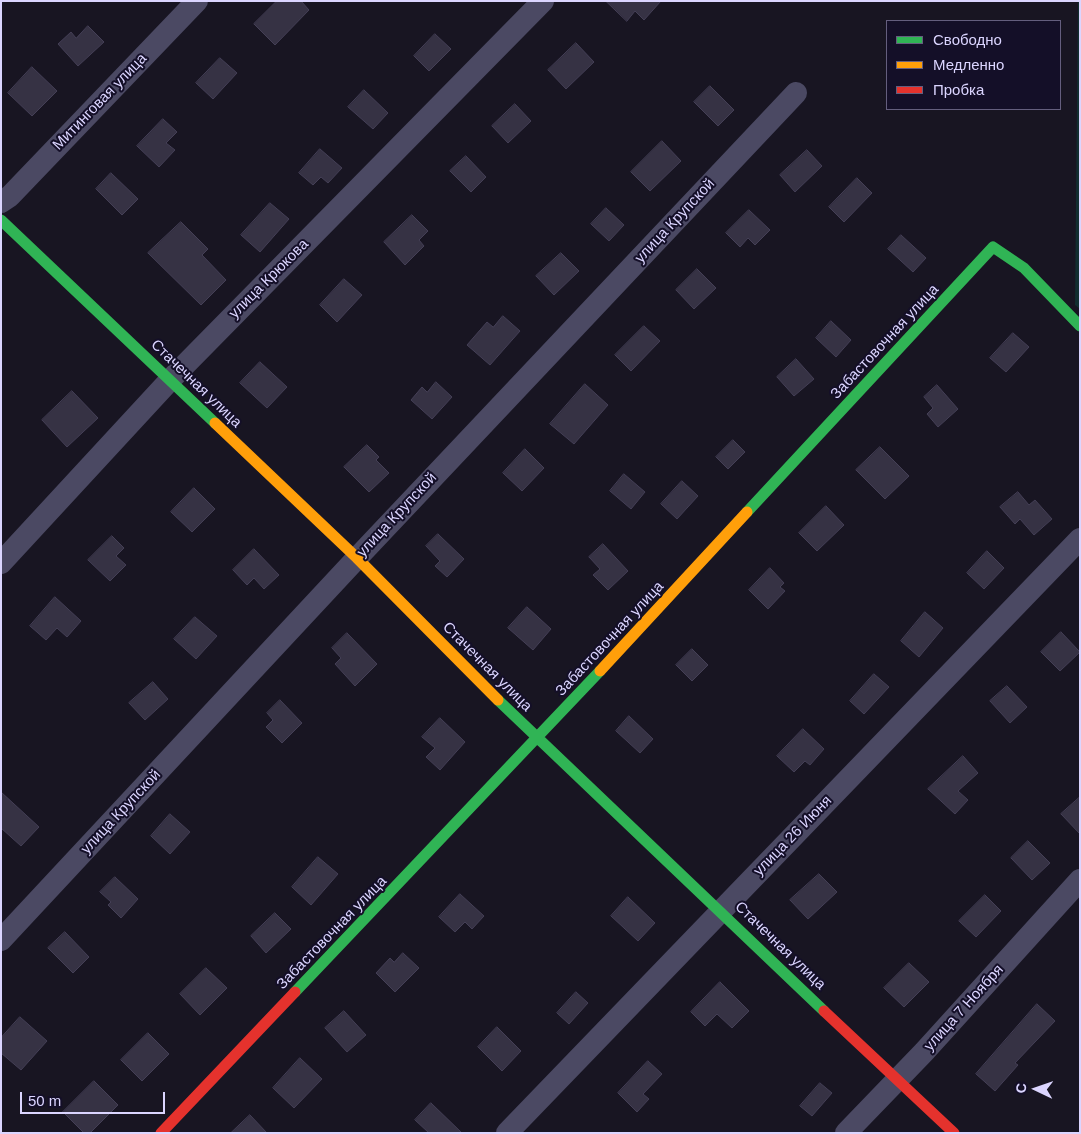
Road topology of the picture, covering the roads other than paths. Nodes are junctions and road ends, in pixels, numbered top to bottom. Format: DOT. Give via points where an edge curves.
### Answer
graph roads {
  1 [pos="197,1"];
  2 [pos="543,1"];
  3 [pos="796,93"];
  4 [pos="1,202"];
  5 [pos="1,220"];
  6 [pos="1080,326"];
  7 [pos="170,380"];
  8 [pos="1080,539"];
  9 [pos="357,558"];
  10 [pos="1,563"];
  11 [pos="538,739"];
  12 [pos="1080,880"];
  13 [pos="721,911"];
  14 [pos="1,940"];
  15 [pos="898,1080"];
  16 [pos="161,1133"];
  17 [pos="507,1133"];
  18 [pos="846,1133"];
  19 [pos="954,1133"];
  1 -- 4 [label="street, Митинговая улица"];
  2 -- 7 [label="street, улица Крюкова"];
  3 -- 9 [label="street, улица Крупской"];
  5 -- 7 [label="street, Стачечная улица"];
  6 -- 11 [label="street, Забастовочная улица" via="1024,268 993,248"];
  7 -- 9 [label="street, Стачечная улица"];
  7 -- 10 [label="street, улица Крюкова"];
  8 -- 13 [label="street, улица 26 Июня"];
  9 -- 11 [label="street, Стачечная улица"];
  9 -- 14 [label="street, улица Крупской"];
  11 -- 13 [label="street, Стачечная улица"];
  11 -- 16 [label="street, Забастовочная улица"];
  12 -- 15 [label="street, улица 7 Ноября"];
  13 -- 15 [label="street, Стачечная улица"];
  13 -- 17 [label="street, улица 26 Июня"];
  15 -- 18 [label="street, улица 7 Ноября"];
  15 -- 19 [label="street, Стачечная улица"];
}
